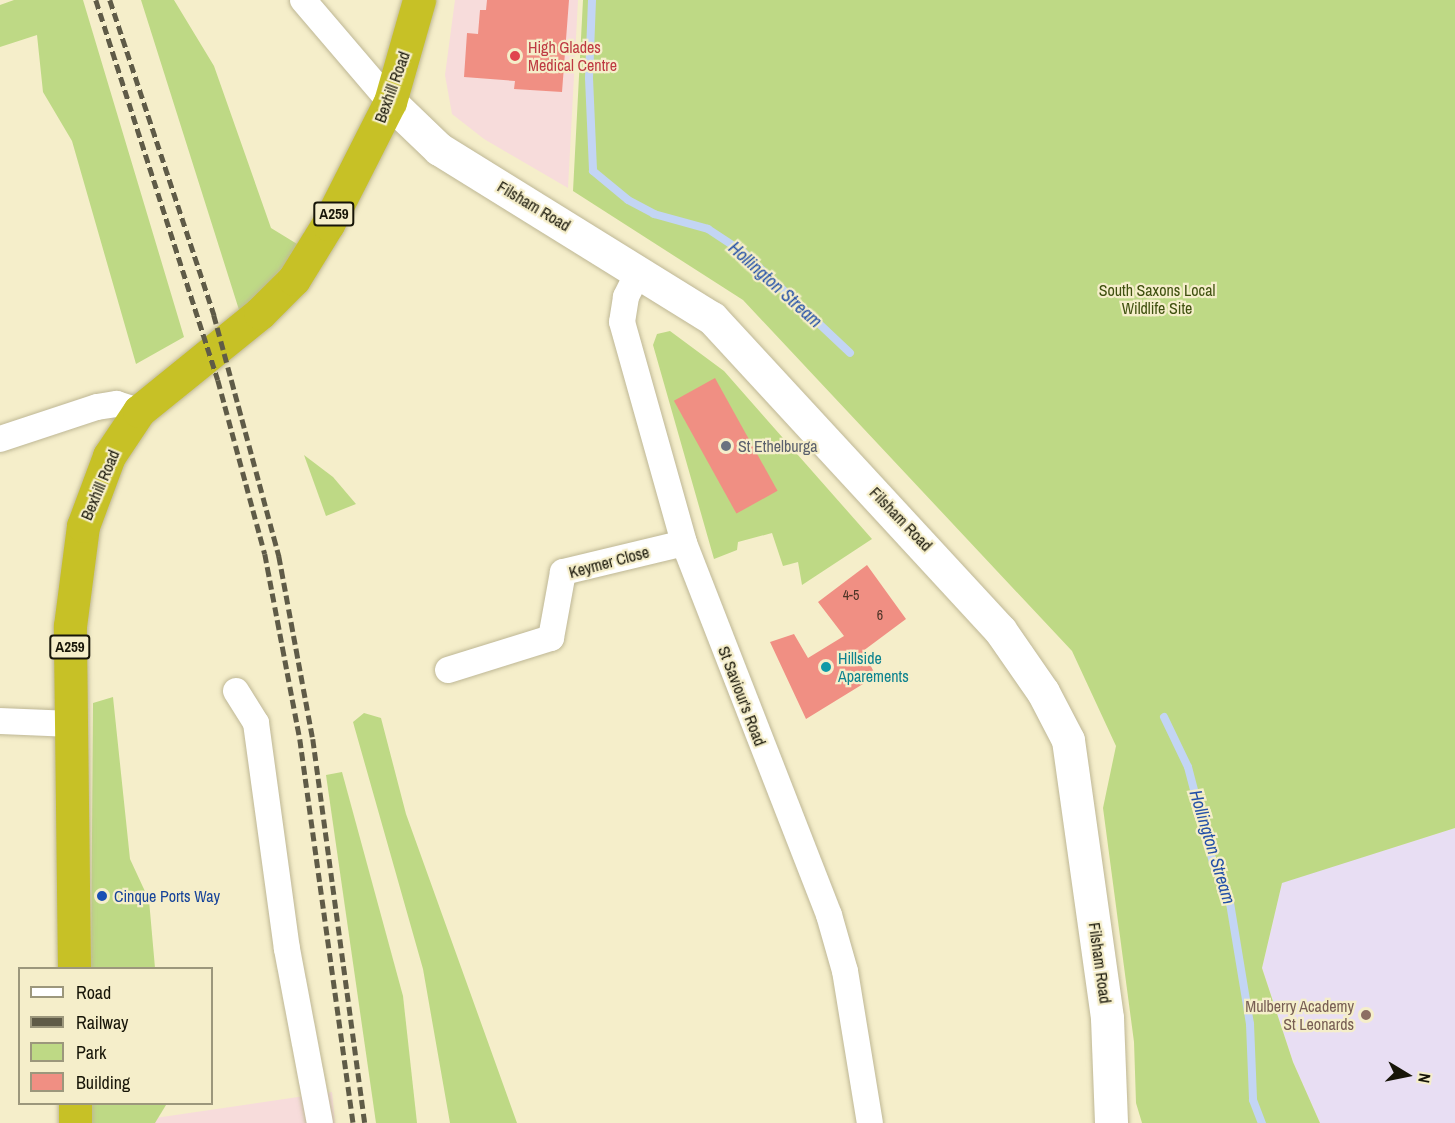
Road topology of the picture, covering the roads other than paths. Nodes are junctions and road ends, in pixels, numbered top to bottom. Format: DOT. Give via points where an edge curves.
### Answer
graph roads {
  1 [pos="303,0"];
  2 [pos="419,0"];
  3 [pos="390,102"];
  4 [pos="639,271"];
  5 [pos="139,411"];
  6 [pos="0,439"];
  7 [pos="684,543"];
  8 [pos="448,670"];
  9 [pos="236,691"];
  10 [pos="0,721"];
  11 [pos="71,724"];
  12 [pos="74,967"];
  13 [pos="75,1105"];
  14 [pos="75,1123"];
  15 [pos="320,1123"];
  16 [pos="870,1123"];
  17 [pos="1111,1123"];
  1 -- 3 [label="street"];
  2 -- 3 [label="highway, Bexhill Road / A259"];
  3 -- 4 [label="street, Filsham Road" via="439,149"];
  3 -- 5 [label="highway, Bexhill Road / A259" via="328,224 294,279 260,313"];
  4 -- 7 [label="street, St Saviour's Road" via="626,297 622,322"];
  4 -- 17 [label="street, Filsham Road" via="712,318 797,405 962,583 1043,692 1068,740 1081,821 1107,1018"];
  5 -- 6 [label="street" via="117,404 97,407"];
  5 -- 11 [label="highway, Bexhill Road / A259" via="109,456 83,526 71,615"];
  7 -- 8 [label="street, Keymer Close" via="563,572 551,638"];
  7 -- 16 [label="street, St Saviour's Road" via="829,915 845,971"];
  9 -- 15 [label="street" via="256,723 286,949"];
  10 -- 11 [label="street"];
  11 -- 12 [label="highway, Bexhill Road / A259"];
  13 -- 14 [label="highway"];
}
